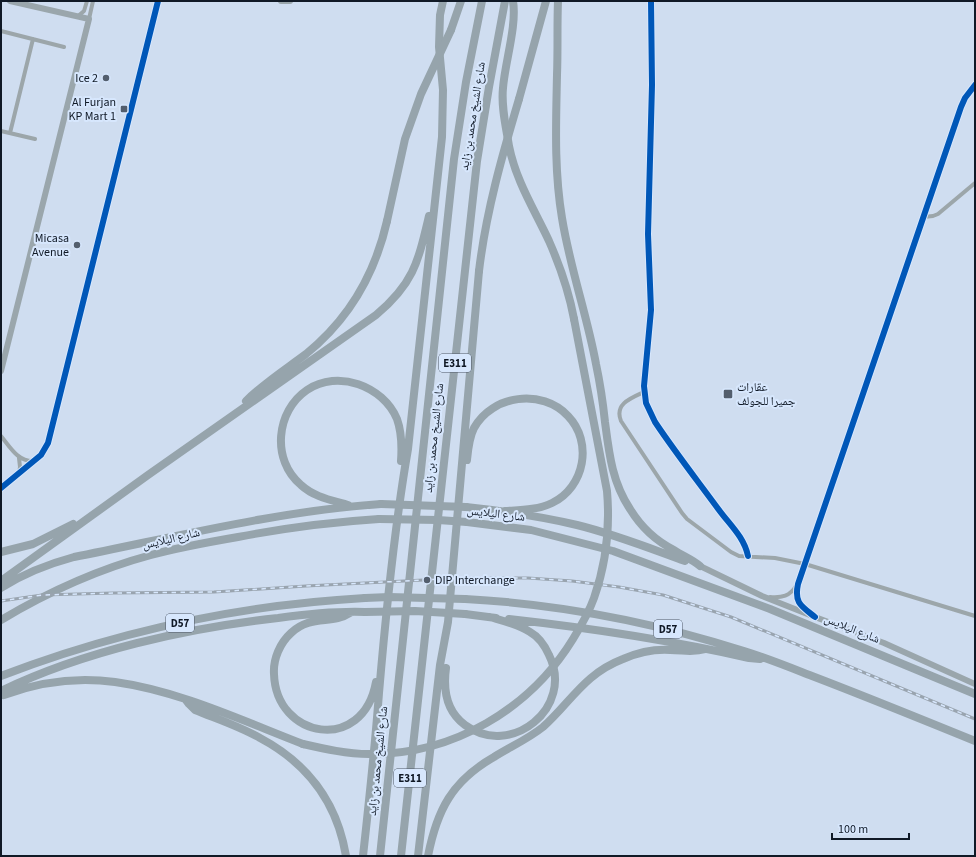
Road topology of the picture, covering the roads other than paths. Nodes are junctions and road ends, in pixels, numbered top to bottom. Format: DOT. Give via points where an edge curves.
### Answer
graph roads {
  1 [pos="10,1"];
  2 [pos="87,1"];
  3 [pos="93,1"];
  4 [pos="158,1"];
  5 [pos="281,1"];
  6 [pos="290,1"];
  7 [pos="443,1"];
  8 [pos="461,1"];
  9 [pos="482,1"];
  10 [pos="505,1"];
  11 [pos="513,1"];
  12 [pos="546,1"];
  13 [pos="558,1"];
  14 [pos="651,1"];
  15 [pos="76,17"];
  16 [pos="89,19"];
  17 [pos="1,31"];
  18 [pos="33,39"];
  19 [pos="64,46"];
  20 [pos="975,85"];
  21 [pos="1,131"];
  22 [pos="10,133"];
  23 [pos="35,139"];
  24 [pos="437,182"];
  25 [pos="975,183"];
  26 [pos="923,217"];
  27 [pos="1,371"];
  28 [pos="644,392"];
  29 [pos="234,415"];
  30 [pos="1,436"];
  31 [pos="19,458"];
  32 [pos="34,461"];
  33 [pos="19,474"];
  34 [pos="1,488"];
  35 [pos="400,493"];
  36 [pos="458,496"];
  37 [pos="350,506"];
  38 [pos="505,511"];
  39 [pos="85,521"];
  40 [pos="1,552"];
  41 [pos="748,556"];
  42 [pos="805,564"];
  43 [pos="700,566"];
  44 [pos="1,581"];
  45 [pos="798,584"];
  46 [pos="1,588"];
  47 [pos="762,596"];
  48 [pos="353,611"];
  49 [pos="975,616"];
  50 [pos="490,617"];
  51 [pos="815,617"];
  52 [pos="1,620"];
  53 [pos="446,636"];
  54 [pos="383,646"];
  55 [pos="706,649"];
  56 [pos="769,660"];
  57 [pos="1,676"];
  58 [pos="975,684"];
  59 [pos="1,691"];
  60 [pos="975,694"];
  61 [pos="1,696"];
  62 [pos="186,699"];
  63 [pos="975,741"];
  64 [pos="346,856"];
  65 [pos="363,856"];
  66 [pos="380,856"];
  67 [pos="401,856"];
  68 [pos="418,856"];
  69 [pos="428,856"];
  1 -- 15 [label="street"];
  2 -- 15 [label="street" via="84,11"];
  3 -- 16 [label="street"];
  4 -- 32 [label="street" via="50,439 44,451"];
  5 -- 6 [label="street"];
  7 -- 24 [label="highway" via="439,47 443,114"];
  8 -- 29 [label="highway, bridge" via="451,30 421,94 405,139 382,242 356,299 321,341 249,399"];
  9 -- 66 [label="highway, شارع الشيخ محمد بن زايد / E311" via="454,159"];
  10 -- 67 [label="highway, شارع الشيخ محمد بن زايد / E311" via="477,161"];
  11 -- 62 [label="highway, bridge" via="503,89 509,147 518,179 549,241 567,288 607,490 606,545 594,598 583,622 568,648 546,676 522,700 489,722 454,738 421,748 376,754 338,751 303,744"];
  12 -- 36 [label="highway, bridge" via="494,186 484,237"];
  13 -- 43 [label="highway" via="555,148 559,201 596,364 612,470 625,502 641,524 661,542"];
  14 -- 28 [label="street" via="652,85 648,234 651,310"];
  15 -- 16 [label="street"];
  16 -- 27 [label="street"];
  17 -- 18 [label="street"];
  18 -- 19 [label="street"];
  18 -- 22 [label="street"];
  20 -- 26 [label="street" via="961,107"];
  21 -- 22 [label="street"];
  22 -- 23 [label="street"];
  24 -- 29 [label="highway" via="414,271 398,295 376,315"];
  24 -- 35 [label="highway" via="408,449"];
  25 -- 26 [label="street" via="938,214"];
  26 -- 42 [label="street"];
  28 -- 41 [label="street" via="655,422 740,536"];
  28 -- 41 [label="street" via="622,404 619,412 621,421 684,516 734,554"];
  29 -- 39 [label="highway"];
  30 -- 31 [label="street"];
  31 -- 32 [label="street"];
  31 -- 33 [label="street"];
  32 -- 33 [label="street"];
  33 -- 34 [label="street"];
  35 -- 37 [label="highway" via="402,442 391,409 375,393 354,383 342,381 318,385 298,398 284,421 280,435 284,461 290,474 300,485 325,499"];
  35 -- 54 [label="highway"];
  36 -- 38 [label="highway" via="465,476 470,438 480,419 496,406 516,399 527,398 551,403 568,416 580,434 583,456 578,477 570,489 552,503 532,509"];
  36 -- 53 [label="highway"];
  37 -- 38 [label="highway, bridge" via="381,504"];
  37 -- 46 [label="highway" via="266,518 74,557 39,568"];
  38 -- 43 [label="highway" via="596,530"];
  39 -- 40 [label="highway" via="33,544"];
  39 -- 44 [label="highway"];
  41 -- 42 [label="street"];
  42 -- 45 [label="street"];
  42 -- 49 [label="street"];
  43 -- 47 [label="street"];
  45 -- 47 [label="street" via="786,596"];
  45 -- 51 [label="street" via="798,603"];
  47 -- 51 [label="street"];
  48 -- 50 [label="highway, bridge" via="415,611"];
  48 -- 54 [label="highway" via="343,617 305,624 285,640 279,650 274,671 276,690 286,709 300,722 319,730 342,728 352,723 367,708 372,698"];
  48 -- 59 [label="highway" via="238,622 196,630 99,654"];
  50 -- 53 [label="highway" via="531,632 544,646 555,671 555,690 550,702 535,722 517,732 502,736 485,734 469,728 456,716 445,693"];
  50 -- 55 [label="highway" via="565,625"];
  51 -- 58 [label="street"];
  52 -- 60 [label="highway, شارع اليلايس, bridge" via="61,588 117,566 186,547 292,527 335,522 379,519 467,522 531,530 613,551 770,609"];
  53 -- 68 [label="highway" via="440,665"];
  54 -- 65 [label="highway"];
  55 -- 56 [label="highway"];
  55 -- 69 [label="highway" via="693,652 657,650 633,655 610,665 590,678 541,728 482,764 462,781 439,814"];
  56 -- 57 [label="highway, D57, bridge" via="682,633 615,617 536,604 414,597 365,598 265,607 190,620 90,645"];
  56 -- 63 [label="highway, D57"];
  61 -- 62 [label="highway" via="43,684 84,680 149,688"];
  62 -- 64 [label="highway" via="195,710 259,737 302,767 330,805"];
}
